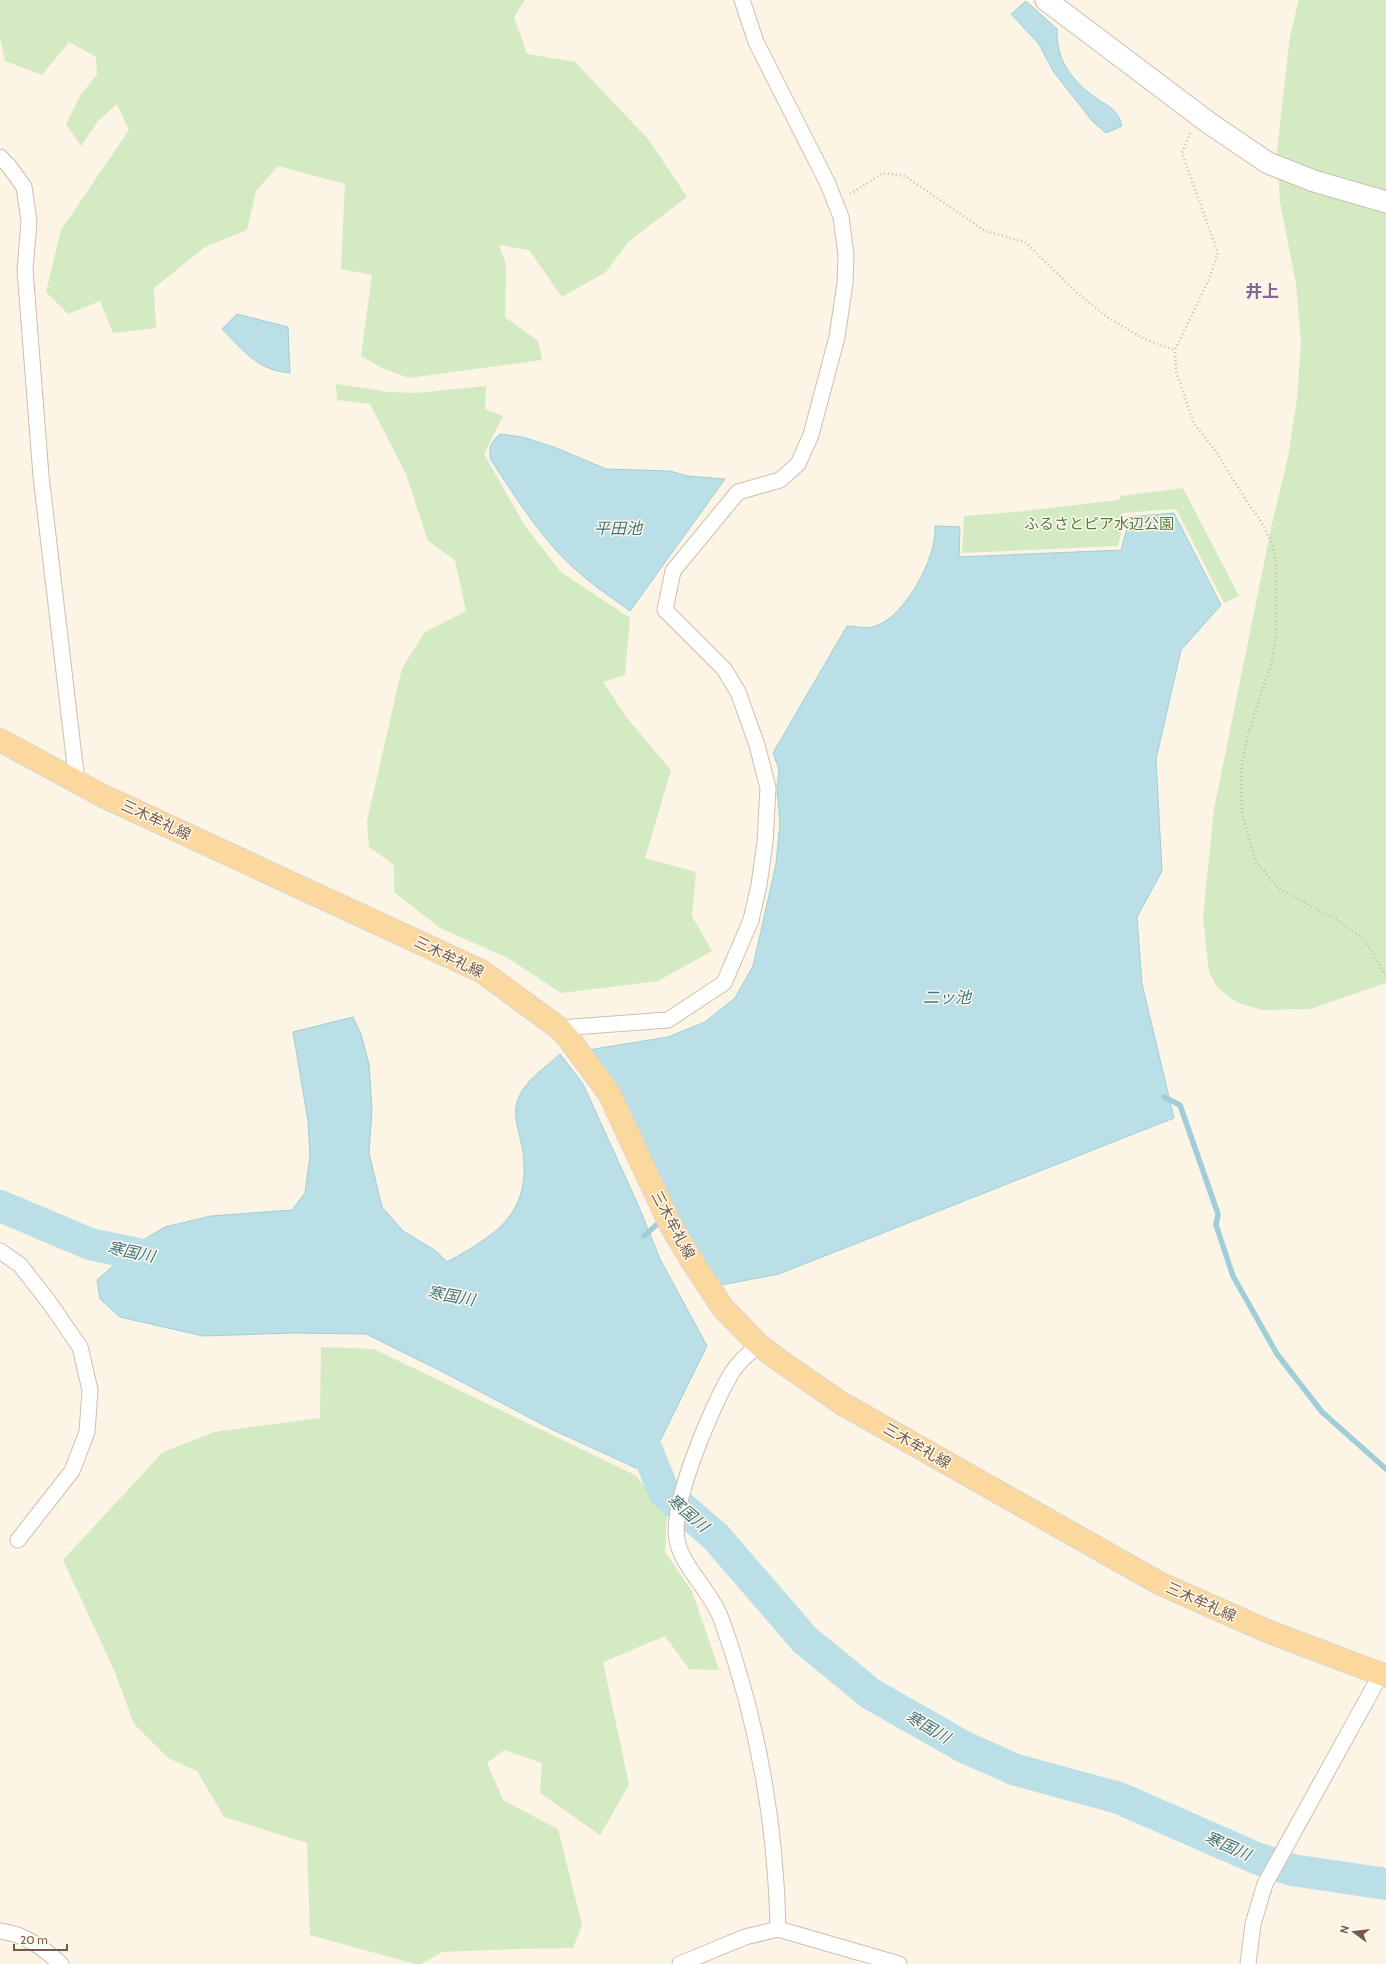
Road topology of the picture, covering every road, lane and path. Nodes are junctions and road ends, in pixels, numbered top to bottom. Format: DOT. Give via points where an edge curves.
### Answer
graph roads {
  1 [pos="742,0"];
  2 [pos="1046,0"];
  3 [pos="1199,114"];
  4 [pos="0,157"];
  5 [pos="1386,202"];
  6 [pos="836,203"];
  7 [pos="1175,350"];
  8 [pos="0,740"];
  9 [pos="77,782"];
  10 [pos="1386,976"];
  11 [pos="564,1034"];
  12 [pos="0,1251"];
  13 [pos="752,1337"];
  14 [pos="18,1540"];
  15 [pos="1383,1675"];
  16 [pos="778,1929"];
  17 [pos="0,1930"];
  18 [pos="61,1964"];
  19 [pos="680,1964"];
  20 [pos="899,1964"];
  21 [pos="1248,1964"];
  1 -- 6 [label="street" via="756,42"];
  2 -- 3 [label="street"];
  3 -- 5 [label="street" via="1242,147 1268,163 1314,181"];
  3 -- 7 [label="path" via="1182,153 1218,253 1209,279"];
  4 -- 9 [label="street" via="10,166 24,187 29,220 25,270 41,476"];
  6 -- 7 [label="path" via="883,173 905,176 985,231 1024,242 1076,292 1107,317 1144,339"];
  6 -- 11 [label="street" via="841,217 845,248 845,282 837,337 811,435 798,464 780,480 738,492 673,571 665,610 724,669 738,692 768,788 765,842 751,920 724,982 668,1020"];
  7 -- 10 [label="path" via="1176,371 1194,424 1215,450 1259,518 1273,545 1276,563 1276,633 1272,661 1247,737 1240,770 1242,815 1255,860 1279,889 1337,920 1365,940"];
  8 -- 9 [label="main road, 三木牟礼線"];
  9 -- 11 [label="main road, 三木牟礼線" via="481,971"];
  11 -- 13 [label="main road, 三木牟礼線" via="608,1094 671,1226 692,1261 723,1308"];
  12 -- 14 [label="street" via="20,1265 80,1347 90,1390 87,1432 72,1471"];
  13 -- 15 [label="main road, 三木牟礼線" via="841,1403 1159,1584 1267,1631"];
  13 -- 16 [label="street" via="715,1407 694,1459 676,1521 682,1557 719,1612 734,1655 759,1752 777,1878"];
  15 -- 21 [label="street" via="1265,1884 1253,1924"];
  16 -- 19 [label="street" via="745,1937"];
  16 -- 20 [label="street"];
  17 -- 18 [label="street" via="36,1943"];
}
